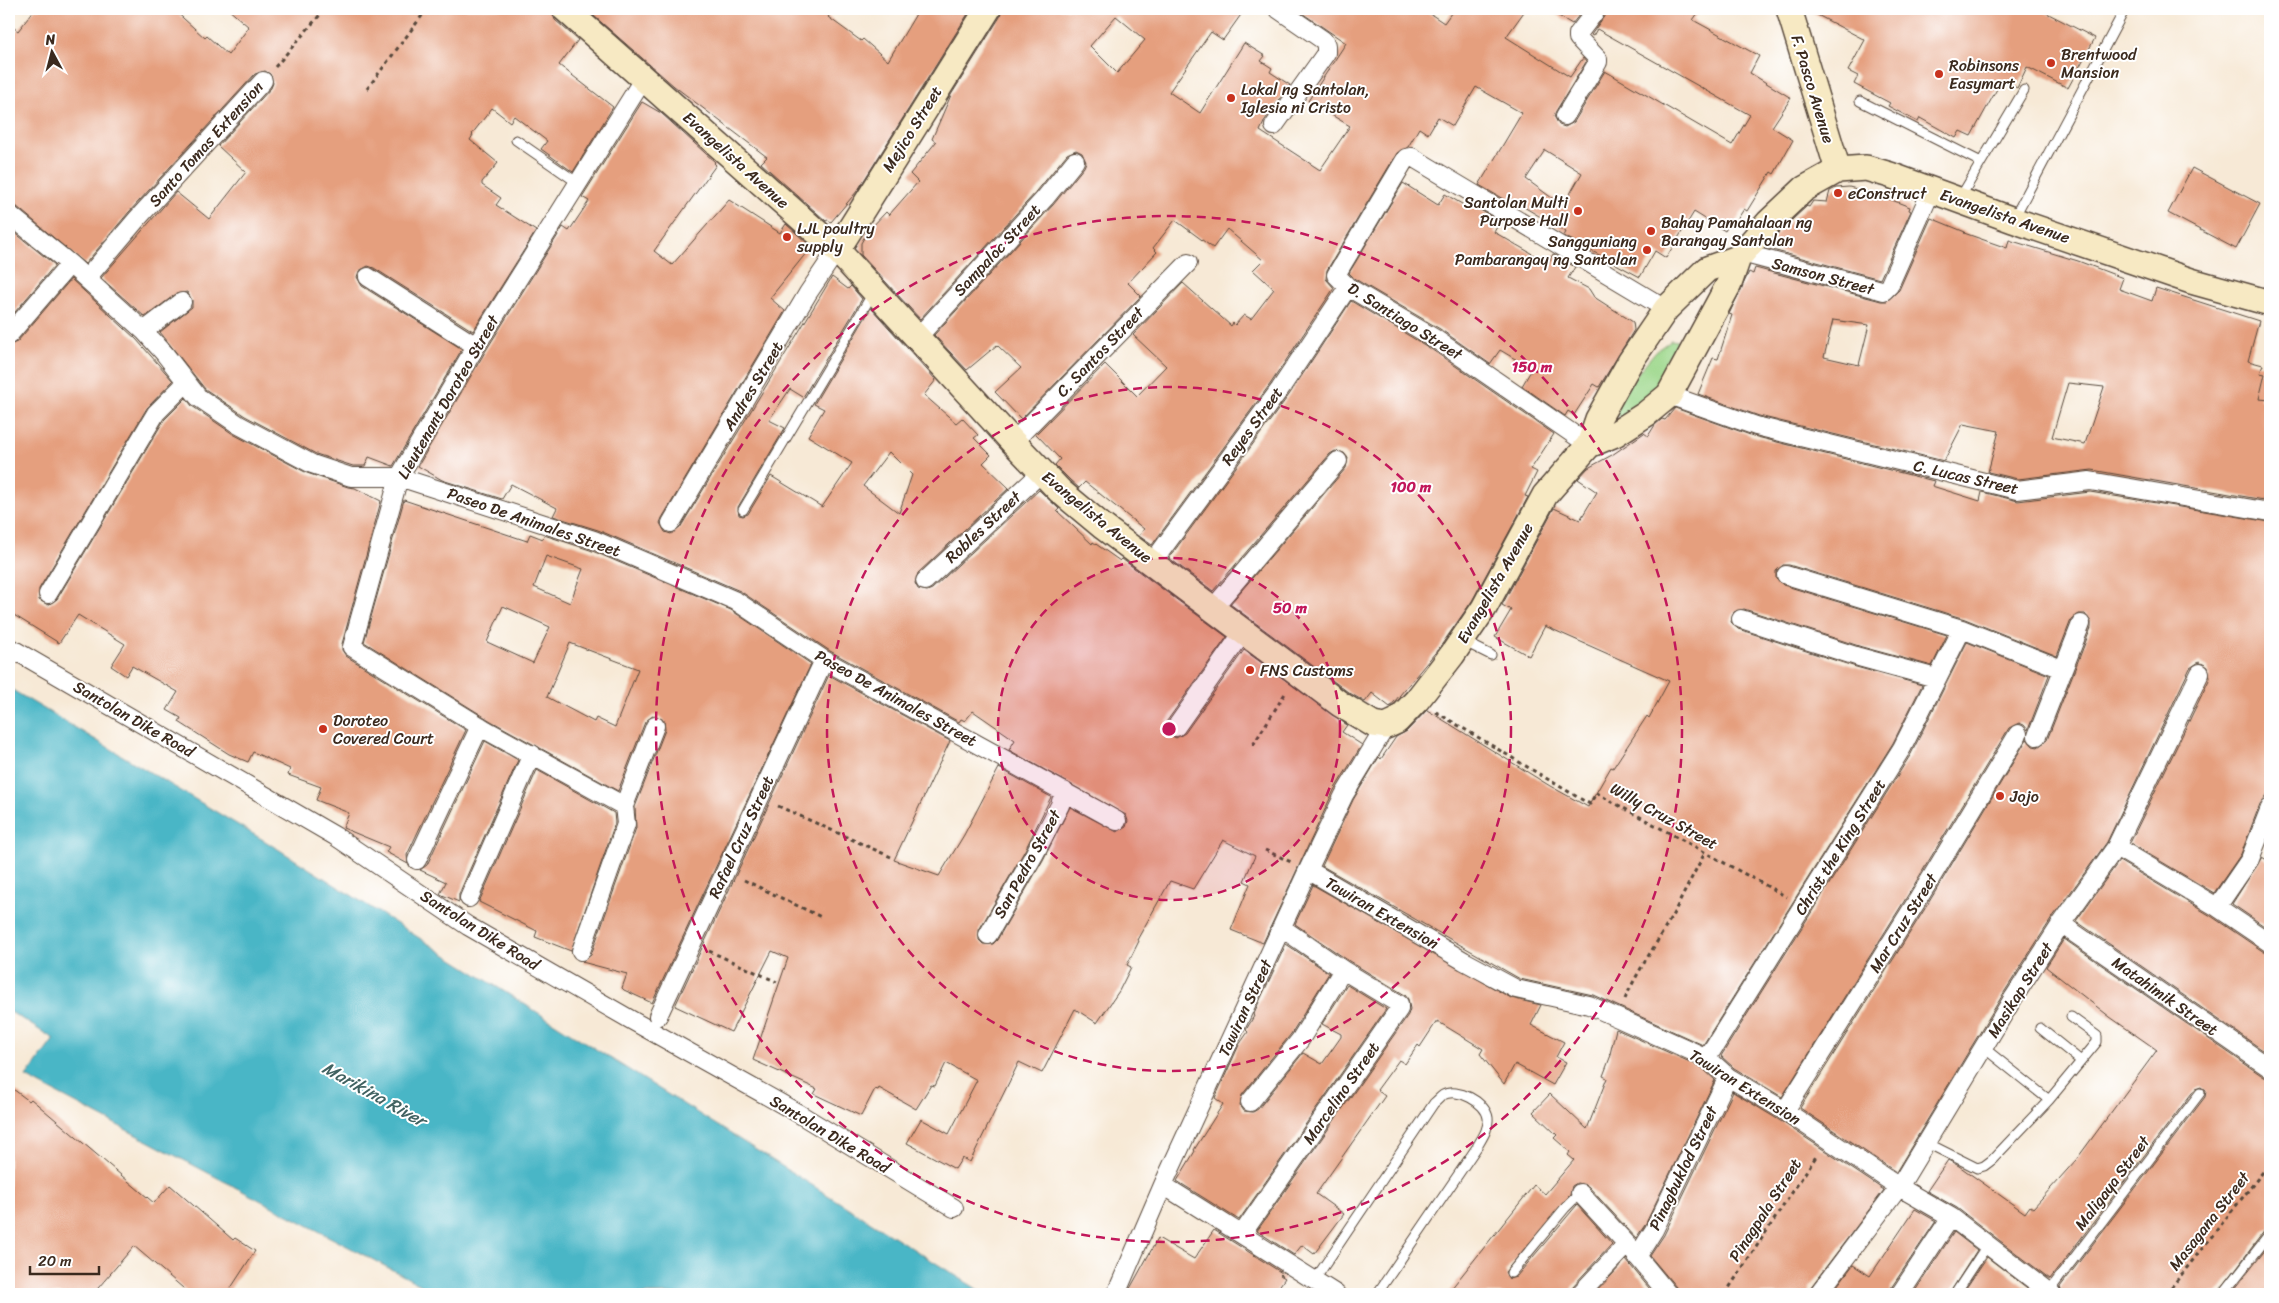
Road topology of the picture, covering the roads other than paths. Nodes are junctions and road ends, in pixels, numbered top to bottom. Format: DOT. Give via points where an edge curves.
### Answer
graph roads {
  1 [pos="565,9"];
  2 [pos="988,9"];
  3 [pos="1278,9"];
  4 [pos="1597,9"];
  5 [pos="1789,9"];
  6 [pos="2125,9"];
  7 [pos="644,78"];
  8 [pos="263,81"];
  9 [pos="2024,90"];
  10 [pos="1860,101"];
  11 [pos="1565,116"];
  12 [pos="1274,126"];
  13 [pos="516,140"];
  14 [pos="1075,161"];
  15 [pos="1980,162"];
  16 [pos="1838,170"];
  17 [pos="578,183"];
  18 [pos="1931,190"];
  19 [pos="1958,201"];
  20 [pos="9,214"];
  21 [pos="2013,220"];
  22 [pos="837,250"];
  23 [pos="1740,256"];
  24 [pos="1188,263"];
  25 [pos="70,264"];
  26 [pos="1707,269"];
  27 [pos="368,276"];
  28 [pos="87,278"];
  29 [pos="1729,284"];
  30 [pos="1348,287"];
  31 [pos="874,290"];
  32 [pos="182,302"];
  33 [pos="2270,303"];
  34 [pos="1666,309"];
  35 [pos="144,331"];
  36 [pos="9,335"];
  37 [pos="917,338"];
  38 [pos="476,346"];
  39 [pos="186,384"];
  40 [pos="1669,395"];
  41 [pos="1013,442"];
  42 [pos="1589,445"];
  43 [pos="1338,461"];
  44 [pos="1042,472"];
  45 [pos="399,477"];
  46 [pos="743,510"];
  47 [pos="2270,512"];
  48 [pos="671,523"];
  49 [pos="1152,563"];
  50 [pos="1786,575"];
  51 [pos="925,581"];
  52 [pos="48,594"];
  53 [pos="1213,608"];
  54 [pos="1741,618"];
  55 [pos="2081,624"];
  56 [pos="1962,629"];
  57 [pos="1244,631"];
  58 [pos="1463,640"];
  59 [pos="9,647"];
  60 [pos="1491,655"];
  61 [pos="824,660"];
  62 [pos="2062,669"];
  63 [pos="2200,673"];
  64 [pos="1936,678"];
  65 [pos="480,726"];
  66 [pos="655,726"];
  67 [pos="1386,726"];
  68 [pos="1176,727"];
  69 [pos="2018,734"];
  70 [pos="2037,736"];
  71 [pos="532,754"];
  72 [pos="1064,791"];
  73 [pos="624,806"];
  74 [pos="2270,808"];
  75 [pos="1117,820"];
  76 [pos="2116,847"];
  77 [pos="417,860"];
  78 [pos="1308,870"];
  79 [pos="470,898"];
  80 [pos="2217,907"];
  81 [pos="2061,924"];
  82 [pos="1282,928"];
  83 [pos="988,935"];
  84 [pos="2270,943"];
  85 [pos="581,951"];
  86 [pos="1343,970"];
  87 [pos="658,1016"];
  88 [pos="2071,1017"];
  89 [pos="2040,1028"];
  90 [pos="1984,1048"];
  91 [pos="1706,1058"];
  92 [pos="2081,1061"];
  93 [pos="2270,1068"];
  94 [pos="1728,1077"];
  95 [pos="2200,1093"];
  96 [pos="2049,1100"];
  97 [pos="1250,1102"];
  98 [pos="1785,1111"];
  99 [pos="1927,1143"];
  100 [pos="1163,1185"];
  101 [pos="1899,1187"];
  102 [pos="1580,1194"];
  103 [pos="954,1208"];
  104 [pos="1951,1217"];
  105 [pos="1242,1234"];
  106 [pos="2270,1234"];
  107 [pos="1988,1244"];
  108 [pos="1632,1251"];
  109 [pos="1511,1273"];
  110 [pos="1314,1281"];
  111 [pos="2051,1293"];
  112 [pos="1116,1294"];
  113 [pos="1336,1294"];
  114 [pos="1376,1294"];
  115 [pos="1580,1294"];
  116 [pos="1668,1294"];
  117 [pos="1818,1294"];
  118 [pos="1900,1294"];
  119 [pos="1955,1294"];
  120 [pos="2223,1294"];
  1 -- 7 [label="street, Evangelista Avenue"];
  2 -- 22 [label="street, Mejico Street"];
  3 -- 12 [label="street" via="1323,40 1326,53"];
  4 -- 11 [label="street" via="1578,38 1598,62"];
  5 -- 16 [label="street, F. Pasco Avenue"];
  6 -- 21 [label="lane"];
  7 -- 17 [label="street, Lieutenant Doroteo Street"];
  7 -- 22 [label="street, Evangelista Avenue"];
  8 -- 28 [label="street, Santo Tomas Extension"];
  9 -- 15 [label="lane"];
  10 -- 15 [label="lane"];
  13 -- 17 [label="lane"];
  14 -- 37 [label="street, Sampaloc Street"];
  15 -- 19 [label="lane"];
  16 -- 18 [label="street, Evangelista Avenue" via="1866,168"];
  16 -- 23 [label="street, Evangelista Avenue" via="1804,189 1769,222"];
  17 -- 38 [label="street, Lieutenant Doroteo Street"];
  18 -- 19 [label="street, Evangelista Avenue"];
  18 -- 23 [label="street, Samson Street" via="1884,291"];
  19 -- 21 [label="street, Evangelista Avenue"];
  20 -- 25 [label="street, Paseo De Animales Street"];
  21 -- 33 [label="street, Evangelista Avenue" via="2191,281"];
  22 -- 31 [label="street, Evangelista Avenue"];
  22 -- 48 [label="street, Andres Street"];
  23 -- 26 [label="street, Evangelista Avenue"];
  23 -- 29 [label="street, Evangelista Avenue"];
  24 -- 41 [label="street, C. Santos Street"];
  25 -- 28 [label="street, Paseo De Animales Street"];
  25 -- 36 [label="street"];
  26 -- 29 [label="street"];
  26 -- 34 [label="street, Evangelista Avenue"];
  27 -- 38 [label="street"];
  28 -- 35 [label="street, Paseo De Animales Street"];
  29 -- 40 [label="street, Evangelista Avenue"];
  30 -- 34 [label="street, D. Santiago Street" via="1336,275 1406,158 1412,157"];
  30 -- 42 [label="street, D. Santiago Street" via="1434,338"];
  30 -- 49 [label="street, Reyes Street" via="1280,389"];
  31 -- 37 [label="street, Evangelista Avenue"];
  31 -- 46 [label="lane"];
  32 -- 35 [label="street"];
  34 -- 42 [label="street, Evangelista Avenue" via="1630,362 1598,419"];
  35 -- 39 [label="street, Paseo De Animales Street"];
  37 -- 41 [label="street, Evangelista Avenue"];
  38 -- 45 [label="street, Lieutenant Doroteo Street"];
  39 -- 45 [label="street, Paseo De Animales Street" via="217,411 312,464 351,477"];
  39 -- 52 [label="street" via="156,413"];
  40 -- 42 [label="street, Evangelista Avenue" via="1615,434"];
  40 -- 47 [label="street, C. Lucas Street" via="1756,426 2018,490 2090,481"];
  41 -- 44 [label="street, Evangelista Avenue"];
  42 -- 58 [label="street, Evangelista Avenue" via="1545,495 1484,608"];
  43 -- 53 [label="street"];
  44 -- 49 [label="street, Evangelista Avenue" via="1102,526"];
  44 -- 51 [label="street, Robles Street"];
  45 -- 61 [label="street, Paseo De Animales Street" via="594,540 736,601"];
  45 -- 65 [label="street, Lieutenant Doroteo Street" via="352,647"];
  49 -- 53 [label="street, Evangelista Avenue"];
  50 -- 56 [label="street"];
  53 -- 57 [label="street, Evangelista Avenue"];
  54 -- 64 [label="street" via="1859,657"];
  55 -- 62 [label="street"];
  56 -- 62 [label="street"];
  56 -- 64 [label="street, Christ the King Street"];
  57 -- 67 [label="street, Evangelista Avenue" via="1362,717 1373,724"];
  57 -- 68 [label="street"];
  58 -- 60 [label="lane"];
  58 -- 67 [label="street, Evangelista Avenue" via="1417,700 1397,721"];
  59 -- 103 [label="street, Santolan Dike Road" via="335,836 468,926 796,1112"];
  61 -- 72 [label="street, Paseo De Animales Street"];
  61 -- 87 [label="street, Rafael Cruz Street"];
  62 -- 70 [label="street"];
  63 -- 76 [label="street, Masikap Street"];
  64 -- 91 [label="street, Christ the King Street" via="1902,748"];
  65 -- 71 [label="street, Lieutenant Doroteo Street"];
  65 -- 77 [label="street"];
  66 -- 73 [label="street"];
  67 -- 78 [label="street, Tawiran Street" via="1344,795"];
  69 -- 98 [label="street, Mar Cruz Street"];
  71 -- 73 [label="street, Lieutenant Doroteo Street"];
  71 -- 79 [label="street"];
  72 -- 75 [label="street, Paseo De Animales Street"];
  72 -- 83 [label="street, San Pedro Street" via="1034,855"];
  73 -- 85 [label="street" via="626,824"];
  74 -- 80 [label="street" via="2250,859"];
  76 -- 80 [label="street"];
  76 -- 81 [label="street, Masikap Street"];
  78 -- 82 [label="street, Tawiran Street"];
  78 -- 91 [label="street, Tawiran Extension" via="1516,989 1589,1005"];
  80 -- 84 [label="street"];
  81 -- 90 [label="street, Masikap Street"];
  81 -- 93 [label="street, Matahimik Street"];
  82 -- 86 [label="street, Marcelino Street"];
  82 -- 100 [label="street, Tawiran Street"];
  86 -- 97 [label="street" via="1300,1040"];
  86 -- 105 [label="street, Marcelino Street" via="1399,1004 1399,1009"];
  88 -- 92 [label="lane" via="2098,1036 2098,1042"];
  89 -- 92 [label="lane"];
  90 -- 96 [label="lane"];
  90 -- 99 [label="street, Masikap Street"];
  91 -- 94 [label="street, Tawiran Extension"];
  92 -- 96 [label="lane"];
  94 -- 98 [label="street, Tawiran Extension"];
  94 -- 108 [label="street, Pinagbuklod Street" via="1654,1230"];
  95 -- 111 [label="lane, Maligaya Street"];
  96 -- 99 [label="lane" via="1984,1166 1977,1168"];
  98 -- 101 [label="street, Tawiran Extension"];
  99 -- 101 [label="street, Masikap Street"];
  100 -- 105 [label="street"];
  100 -- 112 [label="street, Tawiran Street"];
  101 -- 104 [label="street, Tawiran Extension"];
  101 -- 117 [label="street, Masikap Street"];
  102 -- 108 [label="street"];
  102 -- 109 [label="lane"];
  104 -- 107 [label="street, Tawiran Extension"];
  104 -- 118 [label="street"];
  105 -- 110 [label="street"];
  106 -- 120 [label="lane"];
  107 -- 111 [label="street, Tawiran Extension"];
  107 -- 119 [label="lane"];
  108 -- 115 [label="street, Pinagbuklod Street"];
  108 -- 116 [label="street"];
  110 -- 113 [label="street"];
  110 -- 114 [label="lane" via="1434,1103 1444,1094 1468,1096 1488,1116 1486,1130"];
}
